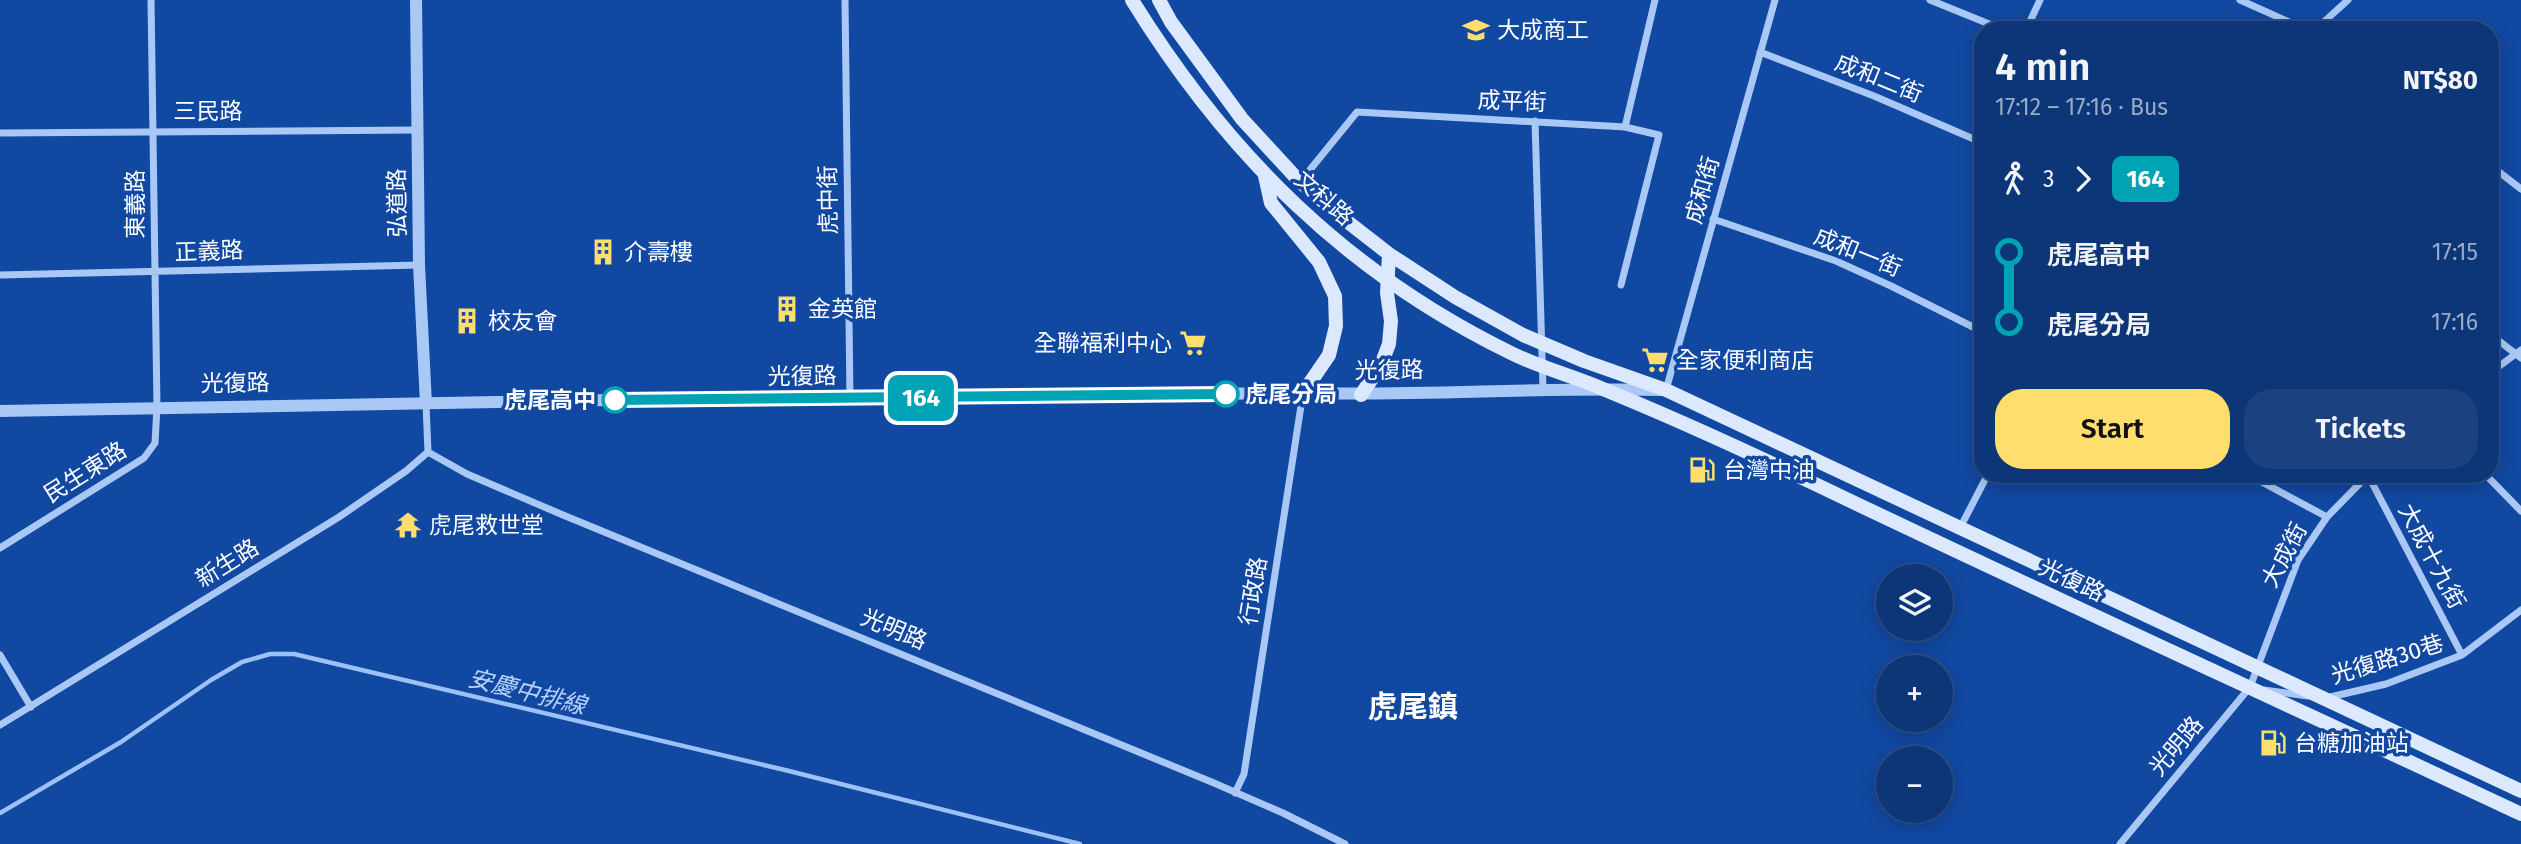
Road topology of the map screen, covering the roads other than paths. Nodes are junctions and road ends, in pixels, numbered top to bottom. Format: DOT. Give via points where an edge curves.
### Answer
graph roads {
  1 [pos="151,0"];
  2 [pos="416,0"];
  3 [pos="845,0"];
  4 [pos="1132,0"];
  5 [pos="1159,0"];
  6 [pos="1655,0"];
  7 [pos="1775,0"];
  8 [pos="1930,0"];
  9 [pos="2039,0"];
  10 [pos="2240,0"];
  11 [pos="2348,0"];
  12 [pos="1982,21"];
  13 [pos="2030,21"];
  14 [pos="2287,21"];
  15 [pos="2325,21"];
  16 [pos="1760,52"];
  17 [pos="1535,121"];
  18 [pos="1625,127"];
  19 [pos="416,130"];
  20 [pos="153,131"];
  21 [pos="0,133"];
  22 [pos="1974,139"];
  23 [pos="2499,172"];
  24 [pos="1265,176"];
  25 [pos="1300,182"];
  26 [pos="2521,190"];
  27 [pos="1713,219"];
  28 [pos="1389,254"];
  29 [pos="419,265"];
  30 [pos="154,272"];
  31 [pos="0,275"];
  32 [pos="1388,281"];
  33 [pos="1621,285"];
  34 [pos="1974,328"];
  35 [pos="2499,340"];
  36 [pos="1542,344"];
  37 [pos="2520,354"];
  38 [pos="1542,366"];
  39 [pos="2499,367"];
  40 [pos="1543,389"];
  41 [pos="1604,389"];
  42 [pos="1666,390"];
  43 [pos="1303,393"];
  44 [pos="1361,395"];
  45 [pos="850,398"];
  46 [pos="426,404"];
  47 [pos="157,407"];
  48 [pos="0,411"];
  49 [pos="428,452"];
  50 [pos="1983,483"];
  51 [pos="2264,483"];
  52 [pos="2361,483"];
  53 [pos="2373,483"];
  54 [pos="2494,483"];
  55 [pos="2521,511"];
  56 [pos="2327,517"];
  57 [pos="1960,528"];
  58 [pos="0,548"];
  59 [pos="2521,610"];
  60 [pos="0,655"];
  61 [pos="2462,655"];
  62 [pos="2256,669"];
  63 [pos="2250,687"];
  64 [pos="2323,698"];
  65 [pos="31,707"];
  66 [pos="0,726"];
  67 [pos="2521,791"];
  68 [pos="1236,793"];
  69 [pos="2521,814"];
  70 [pos="1345,844"];
  71 [pos="2120,844"];
  1 -- 20 [label="street, 東義路"];
  2 -- 19 [label="street, 弘道路"];
  3 -- 45 [label="street, 虎中街"];
  4 -- 24 [label="main road, 文科路" via="1223,130"];
  5 -- 25 [label="main road, 文科路" via="1206,72"];
  6 -- 18 [label="street"];
  7 -- 16 [label="street, 成和街"];
  8 -- 12 [label="street"];
  9 -- 13 [label="street"];
  10 -- 14 [label="street"];
  11 -- 15 [label="street"];
  16 -- 22 [label="street, 成和二街"];
  16 -- 27 [label="street, 成和街"];
  17 -- 18 [label="street, 成平街"];
  17 -- 25 [label="street, 成平街" via="1357,112"];
  17 -- 36 [label="street"];
  18 -- 33 [label="street, 成平街" via="1659,135"];
  19 -- 20 [label="street, 三民路"];
  19 -- 29 [label="street, 弘道路"];
  20 -- 21 [label="street, 三民路"];
  20 -- 30 [label="street, 東義路"];
  23 -- 26 [label="street"];
  24 -- 32 [label="main road, 文科路"];
  24 -- 43 [label="main road" via="1271,203 1319,262 1335,296 1336,326 1329,355"];
  25 -- 28 [label="main road, 文科路"];
  27 -- 34 [label="street, 成和一街" via="1836,261"];
  27 -- 42 [label="street, 成和街"];
  28 -- 32 [label="main road"];
  28 -- 36 [label="main road, 文科路" via="1455,297"];
  29 -- 30 [label="street, 正義路"];
  29 -- 46 [label="street, 弘道路"];
  30 -- 31 [label="street, 正義路"];
  30 -- 47 [label="street, 東義路"];
  32 -- 38 [label="main road, 文科路" via="1505,350"];
  32 -- 44 [label="main road" via="1389,344"];
  35 -- 37 [label="street"];
  36 -- 38 [label="street"];
  36 -- 42 [label="main road, 文科路"];
  37 -- 39 [label="street"];
  38 -- 40 [label="street"];
  38 -- 41 [label="main road, 文科路"];
  40 -- 41 [label="street, 光復路"];
  40 -- 44 [label="street, 光復路"];
  41 -- 42 [label="street, 光復路"];
  41 -- 63 [label="main road, 光復路"];
  42 -- 57 [label="main road, 光復路"];
  43 -- 44 [label="street, 光復路"];
  43 -- 45 [label="street, 光復路"];
  43 -- 68 [label="street, 行政路" via="1244,774"];
  45 -- 46 [label="street, 光復路"];
  46 -- 47 [label="street, 光復路"];
  46 -- 49 [label="street"];
  47 -- 48 [label="street, 光復路"];
  47 -- 58 [label="street, 民生東路" via="155,443 144,458"];
  49 -- 65 [label="street, 新生路" via="339,517"];
  49 -- 68 [label="street, 光明路" via="563,515"];
  50 -- 57 [label="street"];
  51 -- 56 [label="street"];
  52 -- 56 [label="street, 大成街"];
  53 -- 61 [label="street, 大成十九街"];
  54 -- 55 [label="street"];
  56 -- 62 [label="street, 大成街" via="2298,561"];
  57 -- 62 [label="main road, 光復路"];
  59 -- 61 [label="street, 光復路30巷"];
  60 -- 65 [label="street"];
  61 -- 64 [label="street, 光復路30巷" via="2386,684"];
  62 -- 63 [label="street, 光明路"];
  62 -- 64 [label="main road, 光復路"];
  63 -- 64 [label="street, 光復路30巷"];
  63 -- 69 [label="main road, 光復路"];
  63 -- 71 [label="street, 光明路"];
  64 -- 67 [label="main road, 光復路"];
  65 -- 66 [label="street, 新生路"];
  68 -- 70 [label="street, 光明路"];
}
